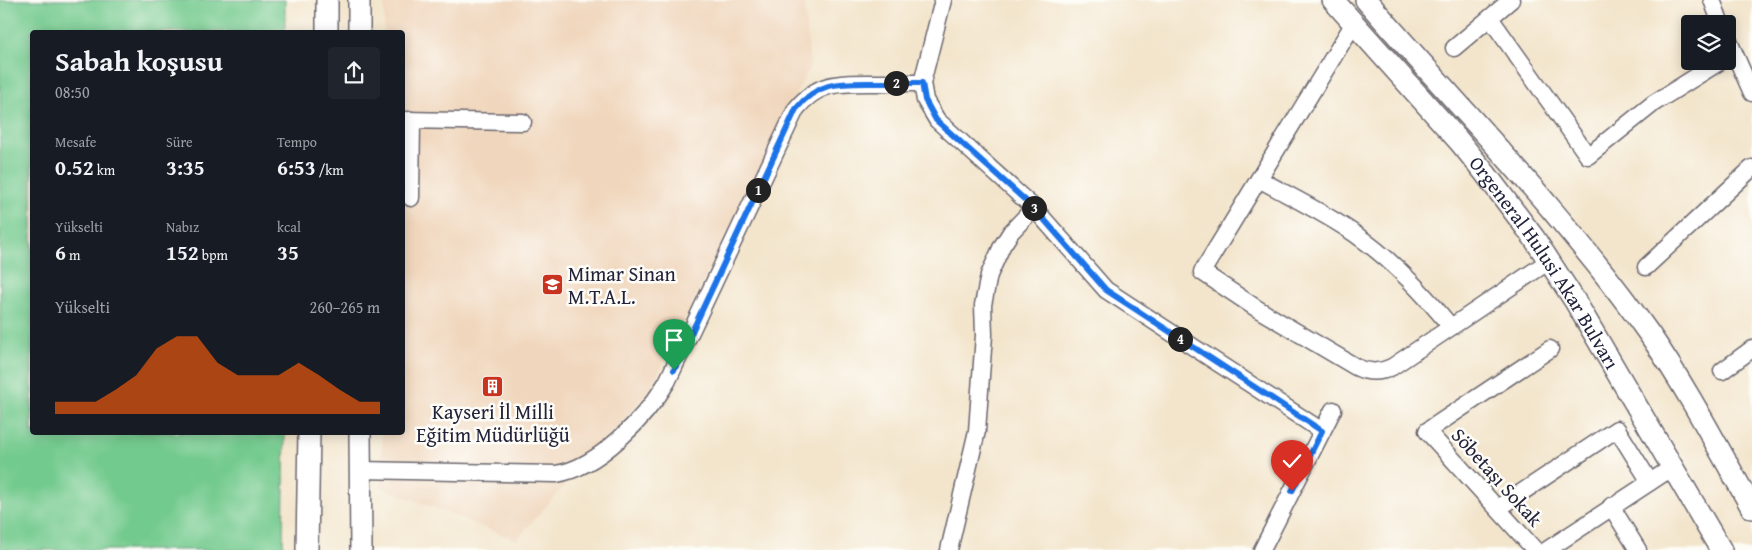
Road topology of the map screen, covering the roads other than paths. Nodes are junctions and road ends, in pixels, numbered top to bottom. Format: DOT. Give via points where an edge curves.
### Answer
graph roads {
  1 [pos="328,0"];
  2 [pos="359,0"];
  3 [pos="943,0"];
  4 [pos="1333,0"];
  5 [pos="1511,0"];
  6 [pos="1712,0"];
  7 [pos="1374,2"];
  8 [pos="1718,15"];
  9 [pos="1490,18"];
  10 [pos="1354,23"];
  11 [pos="327,30"];
  12 [pos="359,30"];
  13 [pos="1454,48"];
  14 [pos="1736,67"];
  15 [pos="1702,70"];
  16 [pos="922,83"];
  17 [pos="1752,93"];
  18 [pos="407,120"];
  19 [pos="523,122"];
  20 [pos="1752,168"];
  21 [pos="1259,179"];
  22 [pos="411,198"];
  23 [pos="1034,208"];
  24 [pos="1549,261"];
  25 [pos="1646,267"];
  26 [pos="1451,327"];
  27 [pos="1550,349"];
  28 [pos="1752,349"];
  29 [pos="1722,371"];
  30 [pos="1333,410"];
  31 [pos="1322,431"];
  32 [pos="309,435"];
  33 [pos="323,435"];
  34 [pos="360,435"];
  35 [pos="1673,467"];
  36 [pos="360,470"];
  37 [pos="1650,482"];
  38 [pos="1611,506"];
  39 [pos="1498,508"];
  40 [pos="1752,508"];
  41 [pos="307,550"];
  42 [pos="322,550"];
  43 [pos="361,550"];
  44 [pos="949,550"];
  45 [pos="1262,550"];
  46 [pos="1536,550"];
  47 [pos="1547,550"];
  48 [pos="1638,550"];
  49 [pos="1721,550"];
  1 -- 11 [label="main road"];
  2 -- 12 [label="main road"];
  3 -- 16 [label="street"];
  4 -- 10 [label="main road, Orgeneral Hulusi Akar Bulvarı"];
  5 -- 9 [label="street"];
  6 -- 8 [label="street"];
  7 -- 40 [label="main road, Orgeneral Hulusi Akar Bulvarı" via="1626,302 1676,376"];
  9 -- 13 [label="street"];
  9 -- 15 [label="street" via="1588,156 1654,103"];
  10 -- 21 [label="street"];
  10 -- 24 [label="main road, Orgeneral Hulusi Akar Bulvarı" via="1469,154"];
  14 -- 17 [label="street"];
  16 -- 23 [label="street" via="925,100 936,120"];
  16 -- 36 [label="street" via="840,83 816,91 802,102 667,382 640,420 584,466 556,474"];
  18 -- 19 [label="street"];
  18 -- 22 [label="street"];
  20 -- 25 [label="street"];
  21 -- 26 [label="street" via="1335,221 1372,247 1420,290"];
  21 -- 26 [label="street" via="1202,272 1256,308 1367,371 1392,367"];
  23 -- 31 [label="street" via="1106,290"];
  23 -- 44 [label="street" via="1011,232 989,275 983,305 978,431"];
  24 -- 26 [label="street"];
  24 -- 35 [label="main road, Orgeneral Hulusi Akar Bulvarı"];
  27 -- 39 [label="street, Söbetaşı Sokak" via="1427,431"];
  28 -- 29 [label="street"];
  30 -- 31 [label="street"];
  31 -- 45 [label="street"];
  32 -- 41 [label="main road"];
  33 -- 42 [label="main road"];
  34 -- 36 [label="main road"];
  35 -- 37 [label="street"];
  35 -- 49 [label="main road, Orgeneral Hulusi Akar Bulvarı"];
  36 -- 43 [label="main road"];
  37 -- 38 [label="street"];
  37 -- 39 [label="street" via="1617,429"];
  38 -- 47 [label="street"];
  38 -- 48 [label="street"];
  39 -- 46 [label="street, Söbetaşı Sokak"];
}
